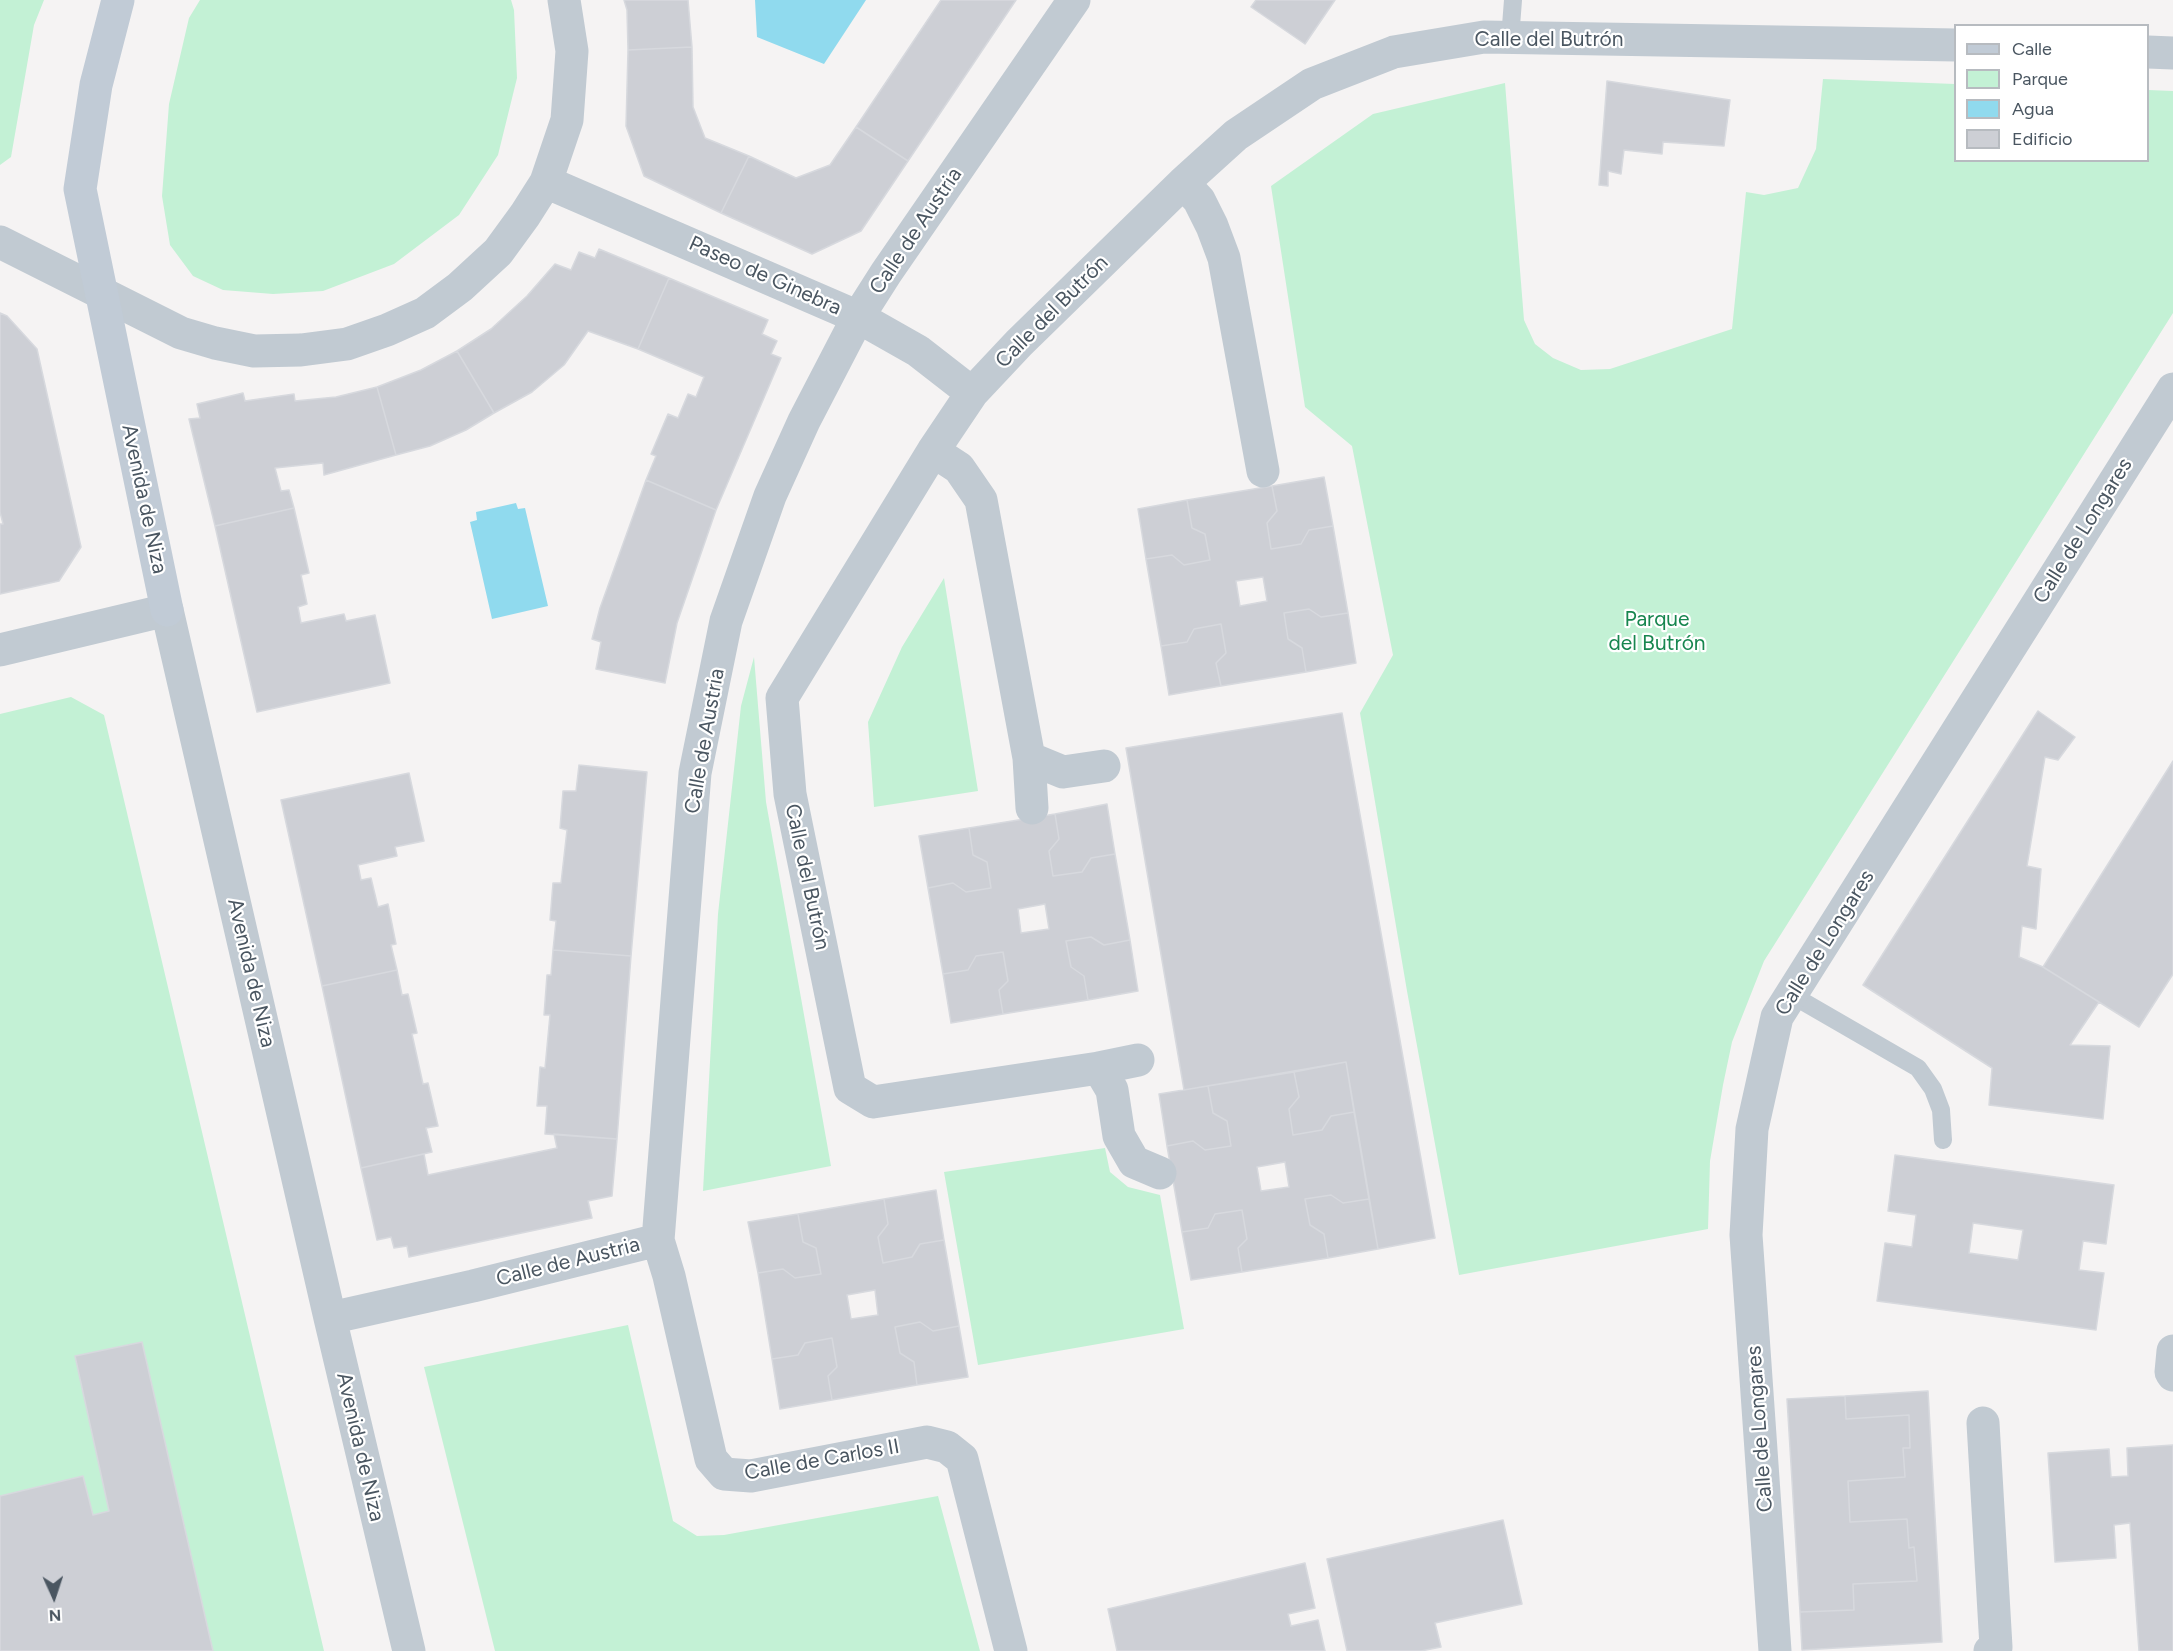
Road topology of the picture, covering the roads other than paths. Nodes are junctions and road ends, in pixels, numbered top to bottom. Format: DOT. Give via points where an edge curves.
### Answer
graph roads {
  1 [pos="118,0"];
  2 [pos="564,0"];
  3 [pos="1074,0"];
  4 [pos="1513,0"];
  5 [pos="1510,39"];
  6 [pos="1954,45"];
  7 [pos="2149,52"];
  8 [pos="2173,53"];
  9 [pos="546,182"];
  10 [pos="1183,183"];
  11 [pos="0,242"];
  12 [pos="102,294"];
  13 [pos="858,317"];
  14 [pos="2173,389"];
  15 [pos="972,393"];
  16 [pos="933,451"];
  17 [pos="1263,471"];
  18 [pos="167,610"];
  19 [pos="0,650"];
  20 [pos="1029,758"];
  21 [pos="1104,766"];
  22 [pos="1032,808"];
  23 [pos="1790,994"];
  24 [pos="1138,1060"];
  25 [pos="1099,1068"];
  26 [pos="1943,1140"];
  27 [pos="1161,1173"];
  28 [pos="658,1240"];
  29 [pos="330,1318"];
  30 [pos="2173,1351"];
  31 [pos="2173,1375"];
  32 [pos="1983,1424"];
  33 [pos="409,1651"];
  34 [pos="1011,1651"];
  35 [pos="1775,1651"];
  36 [pos="1990,1651"];
  1 -- 12 [label="street" via="96,86 80,189"];
  2 -- 9 [label="street" via="572,51 567,120"];
  3 -- 13 [label="street, Calle de Austria"];
  4 -- 5 [label="lane"];
  5 -- 6 [label="street, Calle del Butrón"];
  5 -- 10 [label="street, Calle del Butrón" via="1485,37 1394,52 1312,84 1236,135"];
  7 -- 8 [label="street"];
  9 -- 12 [label="street" via="498,252 460,287 425,313 347,344 254,351 181,333"];
  9 -- 13 [label="street, Paseo de Ginebra"];
  10 -- 15 [label="street, Calle del Butrón"];
  10 -- 17 [label="street" via="1199,200 1224,258"];
  11 -- 12 [label="street"];
  12 -- 18 [label="street, Avenida de Niza"];
  13 -- 15 [label="street, Paseo de Ginebra" via="918,351"];
  13 -- 28 [label="street, Calle de Austria" via="770,496 726,621 695,773"];
  14 -- 23 [label="street, Calle de Longares"];
  15 -- 16 [label="street, Calle del Butrón"];
  16 -- 20 [label="street" via="959,468 981,500"];
  16 -- 25 [label="street, Calle del Butrón" via="782,698 790,794 850,1088 873,1102"];
  18 -- 19 [label="street"];
  18 -- 29 [label="street, Avenida de Niza"];
  20 -- 21 [label="street" via="1063,772"];
  20 -- 22 [label="street"];
  23 -- 26 [label="lane" via="1918,1068 1933,1089 1941,1110"];
  23 -- 35 [label="street, Calle de Longares" via="1777,1017 1752,1129 1746,1235"];
  24 -- 25 [label="street, Calle del Butrón"];
  25 -- 27 [label="street" via="1112,1090 1119,1136 1134,1162"];
  28 -- 29 [label="street, Calle de Austria"];
  28 -- 34 [label="street, Calle de Carlos II" via="711,1459 724,1474 751,1476 927,1442 947,1447 962,1459"];
  29 -- 33 [label="street, Avenida de Niza"];
  30 -- 31 [label="street"];
  32 -- 36 [label="street" via="1996,1647"];
}
